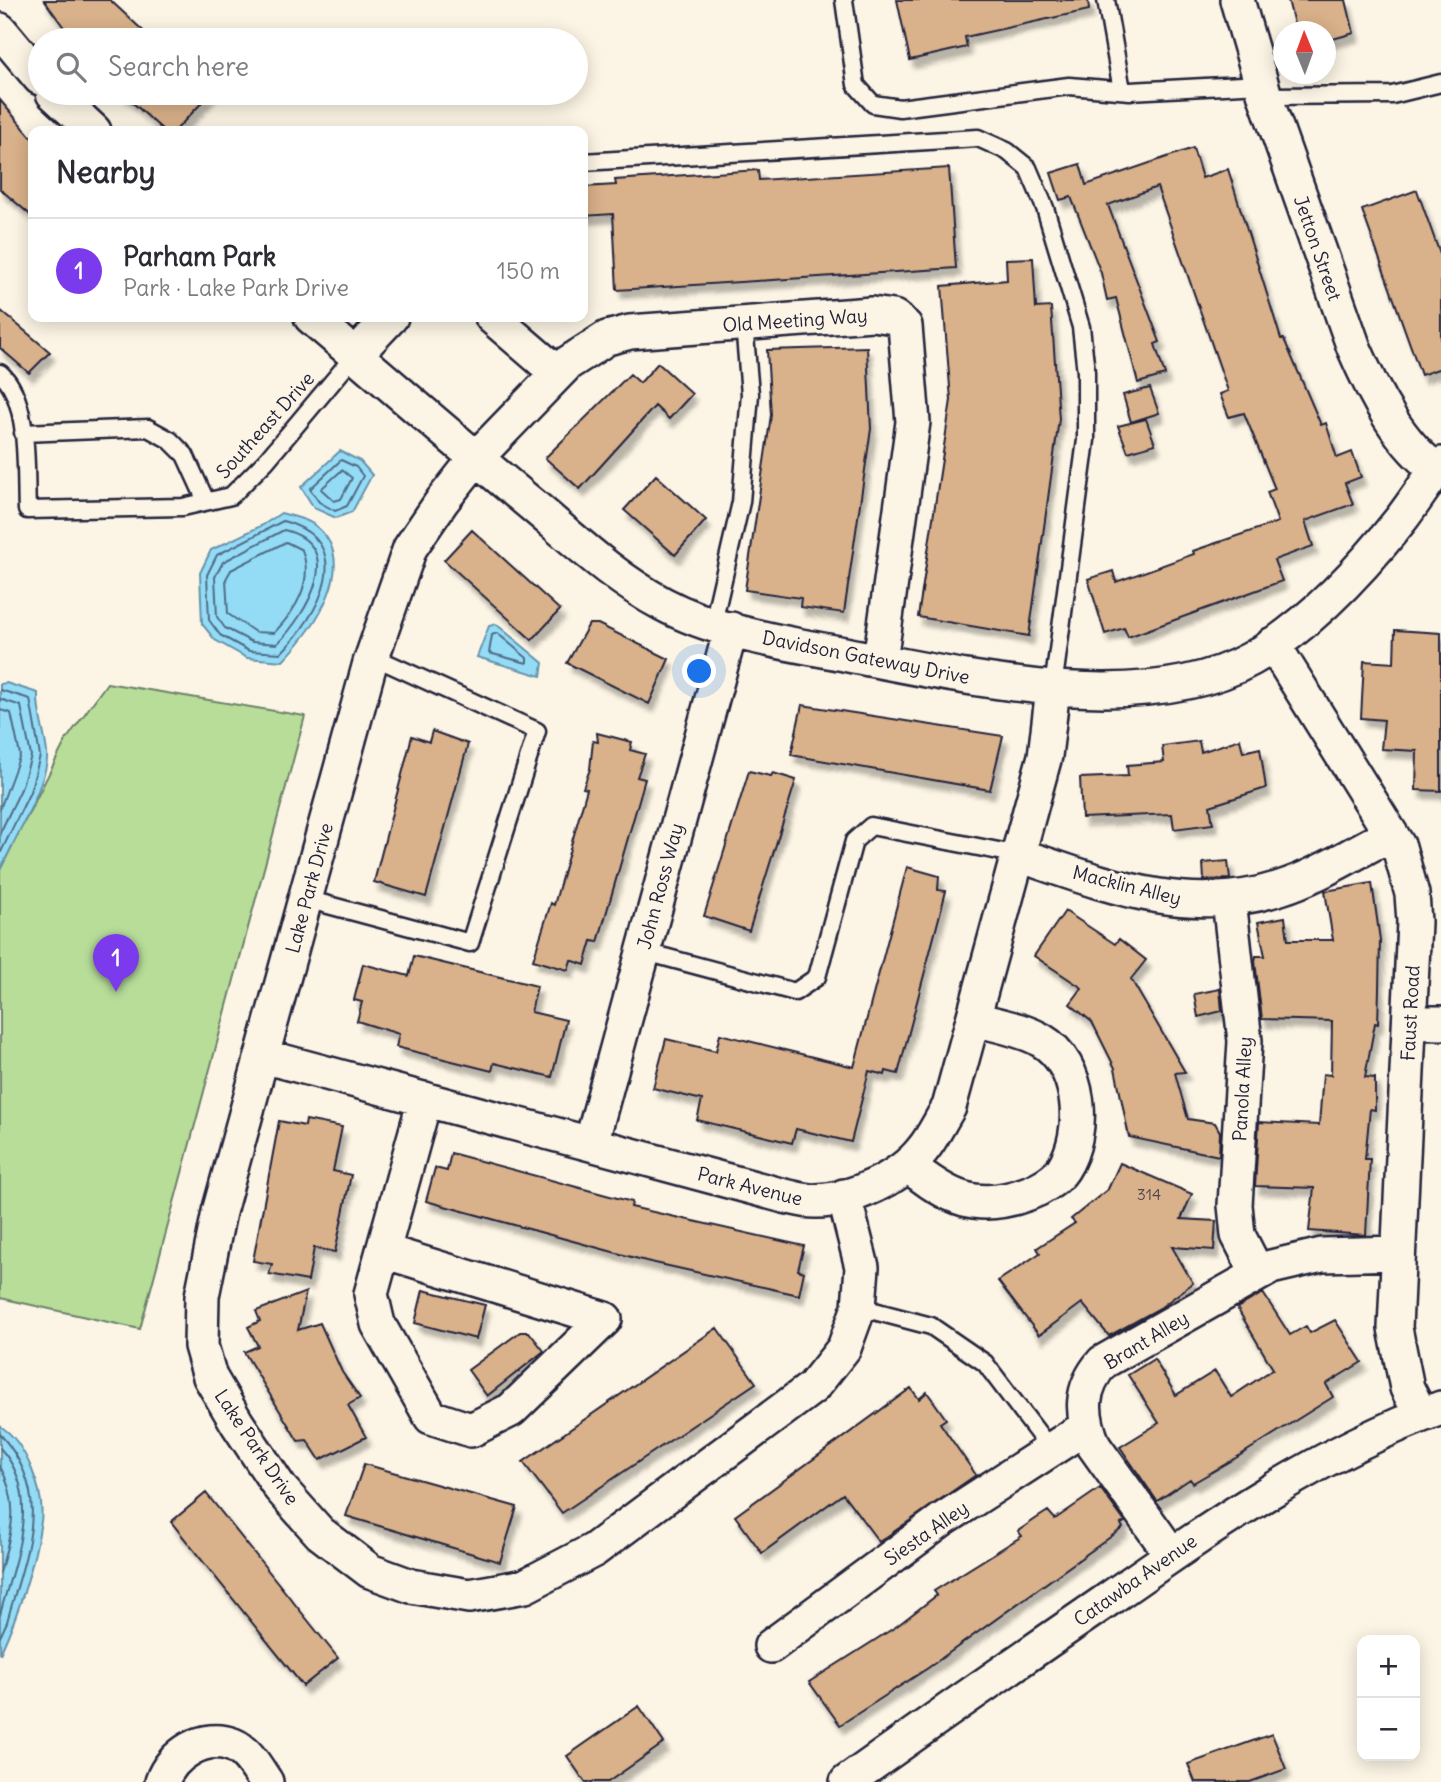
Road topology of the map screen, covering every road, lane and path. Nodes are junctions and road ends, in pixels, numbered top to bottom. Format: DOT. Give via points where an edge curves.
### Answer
graph roads {
  1 [pos="844,0"];
  2 [pos="1106,0"];
  3 [pos="1237,0"];
  4 [pos="0,30"];
  5 [pos="28,64"];
  6 [pos="1441,83"];
  7 [pos="1122,90"];
  8 [pos="1263,90"];
  9 [pos="66,105"];
  10 [pos="89,126"];
  11 [pos="588,162"];
  12 [pos="317,322"];
  13 [pos="386,322"];
  14 [pos="498,322"];
  15 [pos="744,324"];
  16 [pos="355,355"];
  17 [pos="0,373"];
  18 [pos="557,373"];
  19 [pos="23,433"];
  20 [pos="476,458"];
  21 [pos="1439,469"];
  22 [pos="206,501"];
  23 [pos="722,626"];
  24 [pos="1273,644"];
  25 [pos="372,656"];
  26 [pos="880,661"];
  27 [pos="1053,688"];
  28 [pos="1391,834"];
  29 [pos="1019,855"];
  30 [pos="306,899"];
  31 [pos="1229,900"];
  32 [pos="642,951"];
  33 [pos="975,1019"];
  34 [pos="1426,1022"];
  35 [pos="263,1056"];
  36 [pos="425,1099"];
  37 [pos="591,1144"];
  38 [pos="908,1165"];
  39 [pos="844,1196"];
  40 [pos="383,1251"];
  41 [pos="1398,1253"];
  42 [pos="1258,1275"];
  43 [pos="859,1307"];
  44 [pos="1431,1411"];
  45 [pos="1086,1427"];
  46 [pos="1050,1449"];
  47 [pos="1172,1555"];
  48 [pos="771,1646"];
  49 [pos="162,1782"];
  50 [pos="266,1782"];
  51 [pos="847,1782"];
  1 -- 7 [label="lane" via="856,85 873,104 900,107 1069,86"];
  2 -- 7 [label="lane"];
  3 -- 8 [label="street, Jetton Street"];
  4 -- 5 [label="street"];
  6 -- 8 [label="lane" via="1392,95"];
  7 -- 8 [label="lane"];
  8 -- 21 [label="street, Jetton Street" via="1365,373 1391,418"];
  9 -- 10 [label="street"];
  11 -- 27 [label="lane" via="978,138 1007,151 1028,168 1081,327 1086,372 1086,440"];
  12 -- 16 [label="street, Davidson Gateway Drive"];
  13 -- 16 [label="street"];
  14 -- 18 [label="street"];
  15 -- 18 [label="street, Old Meeting Way" via="668,328 607,338"];
  15 -- 23 [label="lane" via="750,394 741,502"];
  15 -- 26 [label="street, Old Meeting Way" via="872,314 894,317 905,326 912,388 911,449"];
  16 -- 20 [label="street, Davidson Gateway Drive"];
  16 -- 22 [label="lane, Southeast Drive" via="231,496"];
  17 -- 19 [label="lane" via="19,401"];
  18 -- 20 [label="street, Old Meeting Way"];
  19 -- 22 [label="lane" via="148,428 185,455"];
  19 -- 22 [label="lane, Southeast Drive" via="27,510 183,507"];
  20 -- 23 [label="street, Davidson Gateway Drive" via="632,585 664,604"];
  20 -- 25 [label="street, Lake Park Drive" via="410,548"];
  21 -- 24 [label="street, Davidson Gateway Drive" via="1357,571"];
  23 -- 26 [label="street, Davidson Gateway Drive"];
  23 -- 32 [label="street, John Ross Way"];
  24 -- 27 [label="street, Davidson Gateway Drive" via="1229,668 1159,686"];
  24 -- 28 [label="street, Faust Road"];
  25 -- 30 [label="street, Lake Park Drive"];
  25 -- 30 [label="lane" via="537,731 470,943"];
  26 -- 27 [label="street, Davidson Gateway Drive"];
  27 -- 29 [label="street, Park Avenue" via="1045,756"];
  28 -- 31 [label="street, Macklin Alley" via="1283,887"];
  28 -- 34 [label="street, Faust Road" via="1408,870"];
  29 -- 31 [label="street, Macklin Alley" via="1179,901"];
  29 -- 32 [label="lane" via="870,826 854,841 817,977 795,992"];
  29 -- 33 [label="street, Park Avenue"];
  30 -- 35 [label="street, Lake Park Drive"];
  31 -- 42 [label="street, Panola Alley" via="1245,1041 1235,1205 1243,1249"];
  32 -- 37 [label="street, John Ross Way"];
  33 -- 38 [label="street, Park Avenue" via="948,1107"];
  33 -- 38 [label="street" via="1041,1040 1060,1057 1072,1081 1077,1109 1075,1141 1062,1171 1041,1189 1009,1200 974,1203 939,1190"];
  34 -- 41 [label="street, Faust Road"];
  35 -- 36 [label="street, Park Avenue"];
  35 -- 43 [label="street, Lake Park Drive" via="210,1252 202,1296 201,1346 210,1377 280,1488 320,1533 370,1571 411,1586 469,1596 525,1586 594,1550 813,1387 844,1348"];
  36 -- 37 [label="street, Park Avenue"];
  36 -- 40 [label="street"];
  37 -- 39 [label="street, Park Avenue" via="813,1202"];
  38 -- 39 [label="street, Park Avenue"];
  39 -- 43 [label="street, Lake Park Drive" via="862,1267"];
  40 -- 40 [label="street" via="370,1294 378,1324 431,1417 471,1430 511,1410 605,1319"];
  41 -- 42 [label="street, Brant Alley" via="1322,1255"];
  41 -- 44 [label="street, Faust Road" via="1394,1298 1397,1352 1407,1388"];
  42 -- 45 [label="street, Brant Alley" via="1103,1362 1093,1373 1083,1400"];
  43 -- 46 [label="lane" via="931,1326 985,1363"];
  44 -- 47 [label="street, Catawba Avenue" via="1320,1461"];
  45 -- 46 [label="street, Siesta Alley"];
  45 -- 47 [label="street, Brant Alley" via="1094,1446"];
  46 -- 48 [label="street, Siesta Alley" via="942,1520"];
  47 -- 51 [label="street, Catawba Avenue"];
  49 -- 50 [label="street" via="178,1755 212,1743 232,1745 246,1754"];
}
